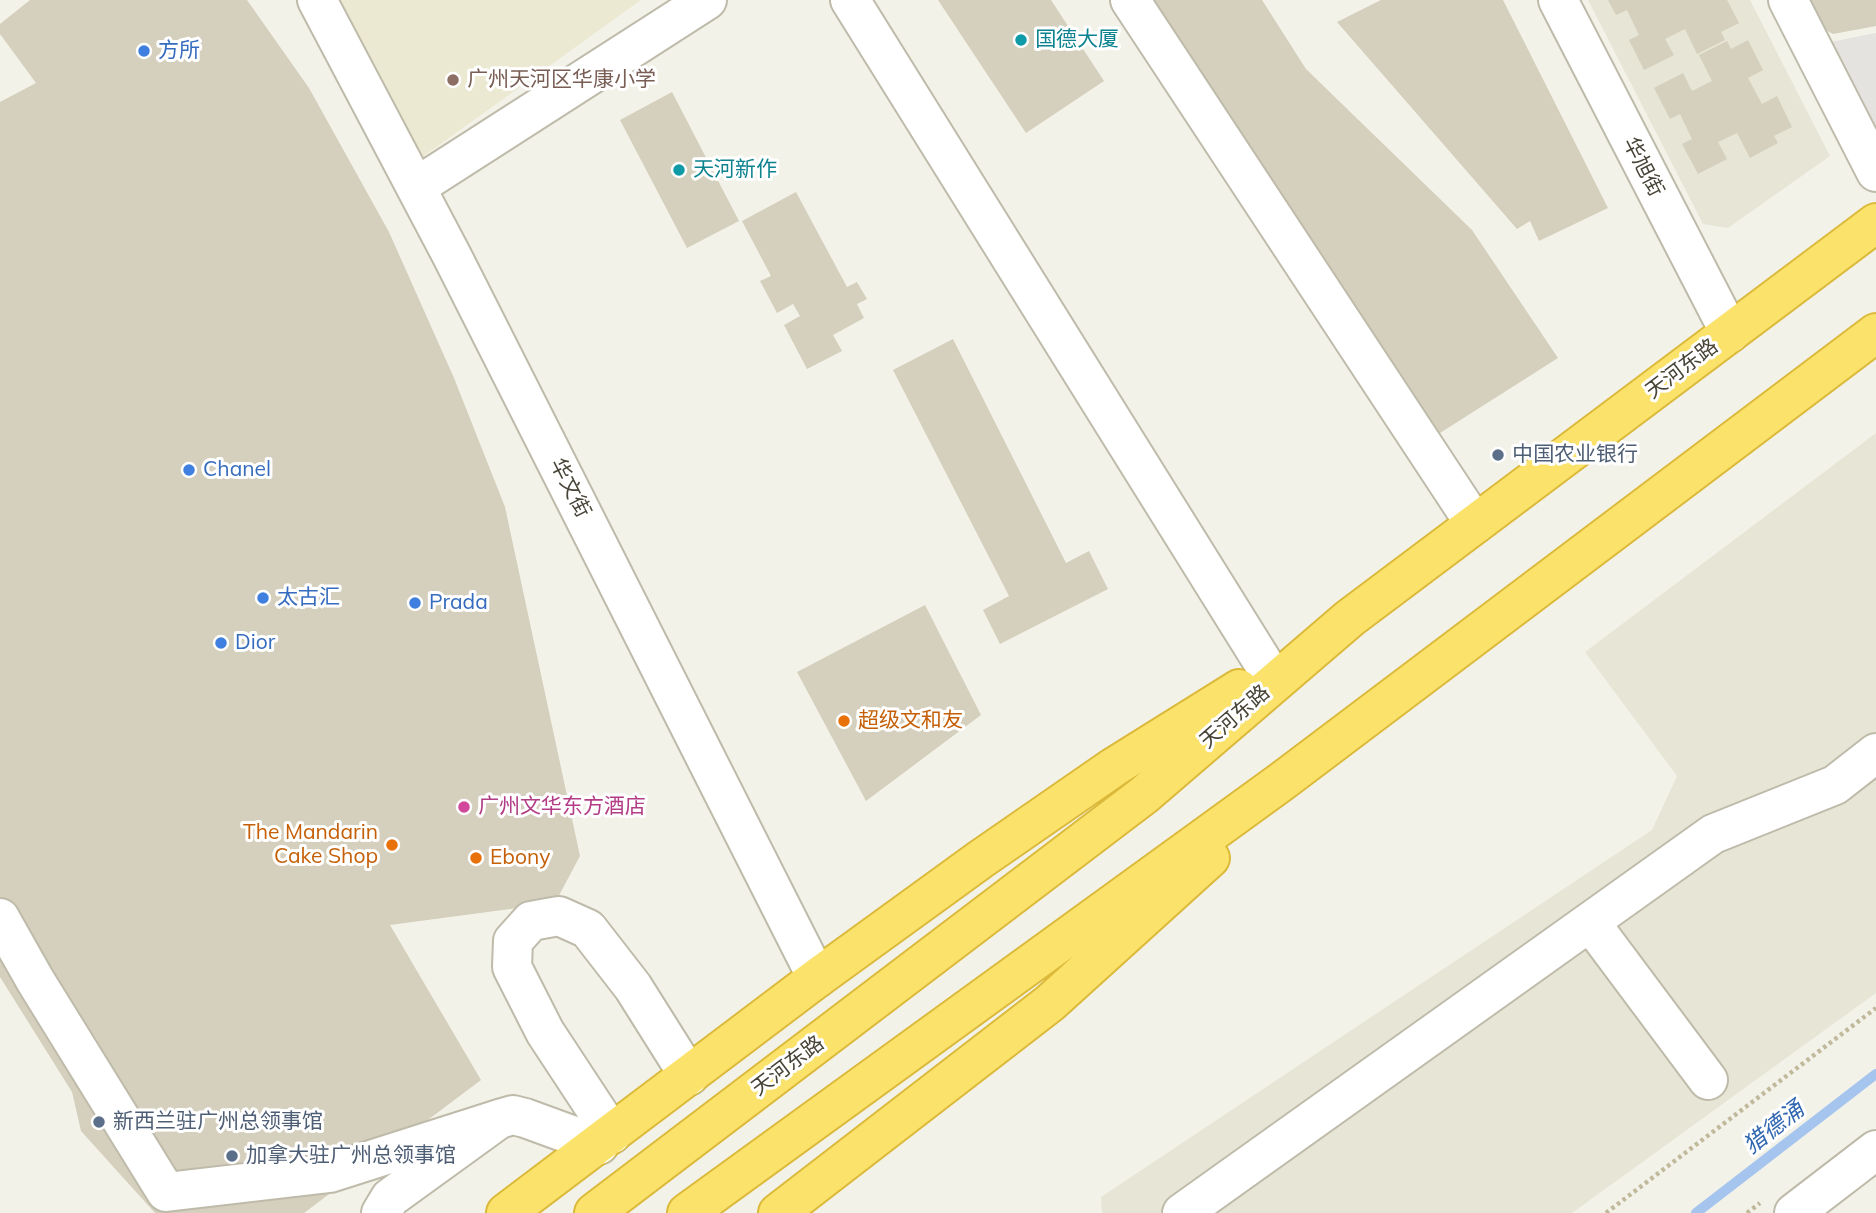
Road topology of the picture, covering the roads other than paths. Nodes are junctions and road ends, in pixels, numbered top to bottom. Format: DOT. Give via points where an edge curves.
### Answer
graph roads {
  1 [pos="317,0"];
  2 [pos="707,0"];
  3 [pos="850,0"];
  4 [pos="1130,0"];
  5 [pos="1558,0"];
  6 [pos="1788,0"];
  7 [pos="1876,172"];
  8 [pos="416,187"];
  9 [pos="1876,223"];
  10 [pos="1730,333"];
  11 [pos="1876,333"];
  12 [pos="1475,524"];
  13 [pos="1350,618"];
  14 [pos="1269,672"];
  15 [pos="1876,753"];
  16 [pos="1281,782"];
  17 [pos="0,918"];
  18 [pos="1590,922"];
  19 [pos="817,978"];
  20 [pos="689,1076"];
  21 [pos="1708,1080"];
  22 [pos="499,1119"];
  23 [pos="605,1140"];
  24 [pos="1876,1150"];
  25 [pos="381,1213"];
  26 [pos="506,1213"];
  27 [pos="594,1213"];
  28 [pos="687,1213"];
  29 [pos="778,1213"];
  30 [pos="1182,1213"];
  31 [pos="1794,1213"];
  1 -- 8 [label="street, 华文街"];
  2 -- 8 [label="street"];
  3 -- 14 [label="street"];
  4 -- 12 [label="street"];
  5 -- 10 [label="street, 华旭街"];
  6 -- 7 [label="street"];
  8 -- 19 [label="street, 华文街"];
  9 -- 10 [label="highway, 天河东路"];
  10 -- 12 [label="highway, 天河东路"];
  11 -- 16 [label="highway"];
  12 -- 13 [label="highway, 天河东路"];
  13 -- 14 [label="highway"];
  13 -- 27 [label="highway, 天河东路" via="1144,795"];
  14 -- 19 [label="highway" via="1114,768"];
  15 -- 18 [label="street" via="1835,786 1713,834"];
  16 -- 28 [label="highway"];
  16 -- 29 [label="highway" via="1210,858 1080,978"];
  17 -- 22 [label="street" via="166,1192 330,1173"];
  18 -- 21 [label="street"];
  18 -- 30 [label="street"];
  19 -- 20 [label="highway"];
  20 -- 23 [label="highway"];
  20 -- 23 [label="street" via="633,987 588,929 559,916 531,921 513,941 512,967"];
  22 -- 23 [label="street" via="513,1115"];
  22 -- 25 [label="street" via="390,1198"];
  23 -- 26 [label="highway"];
  24 -- 31 [label="street"];
}
